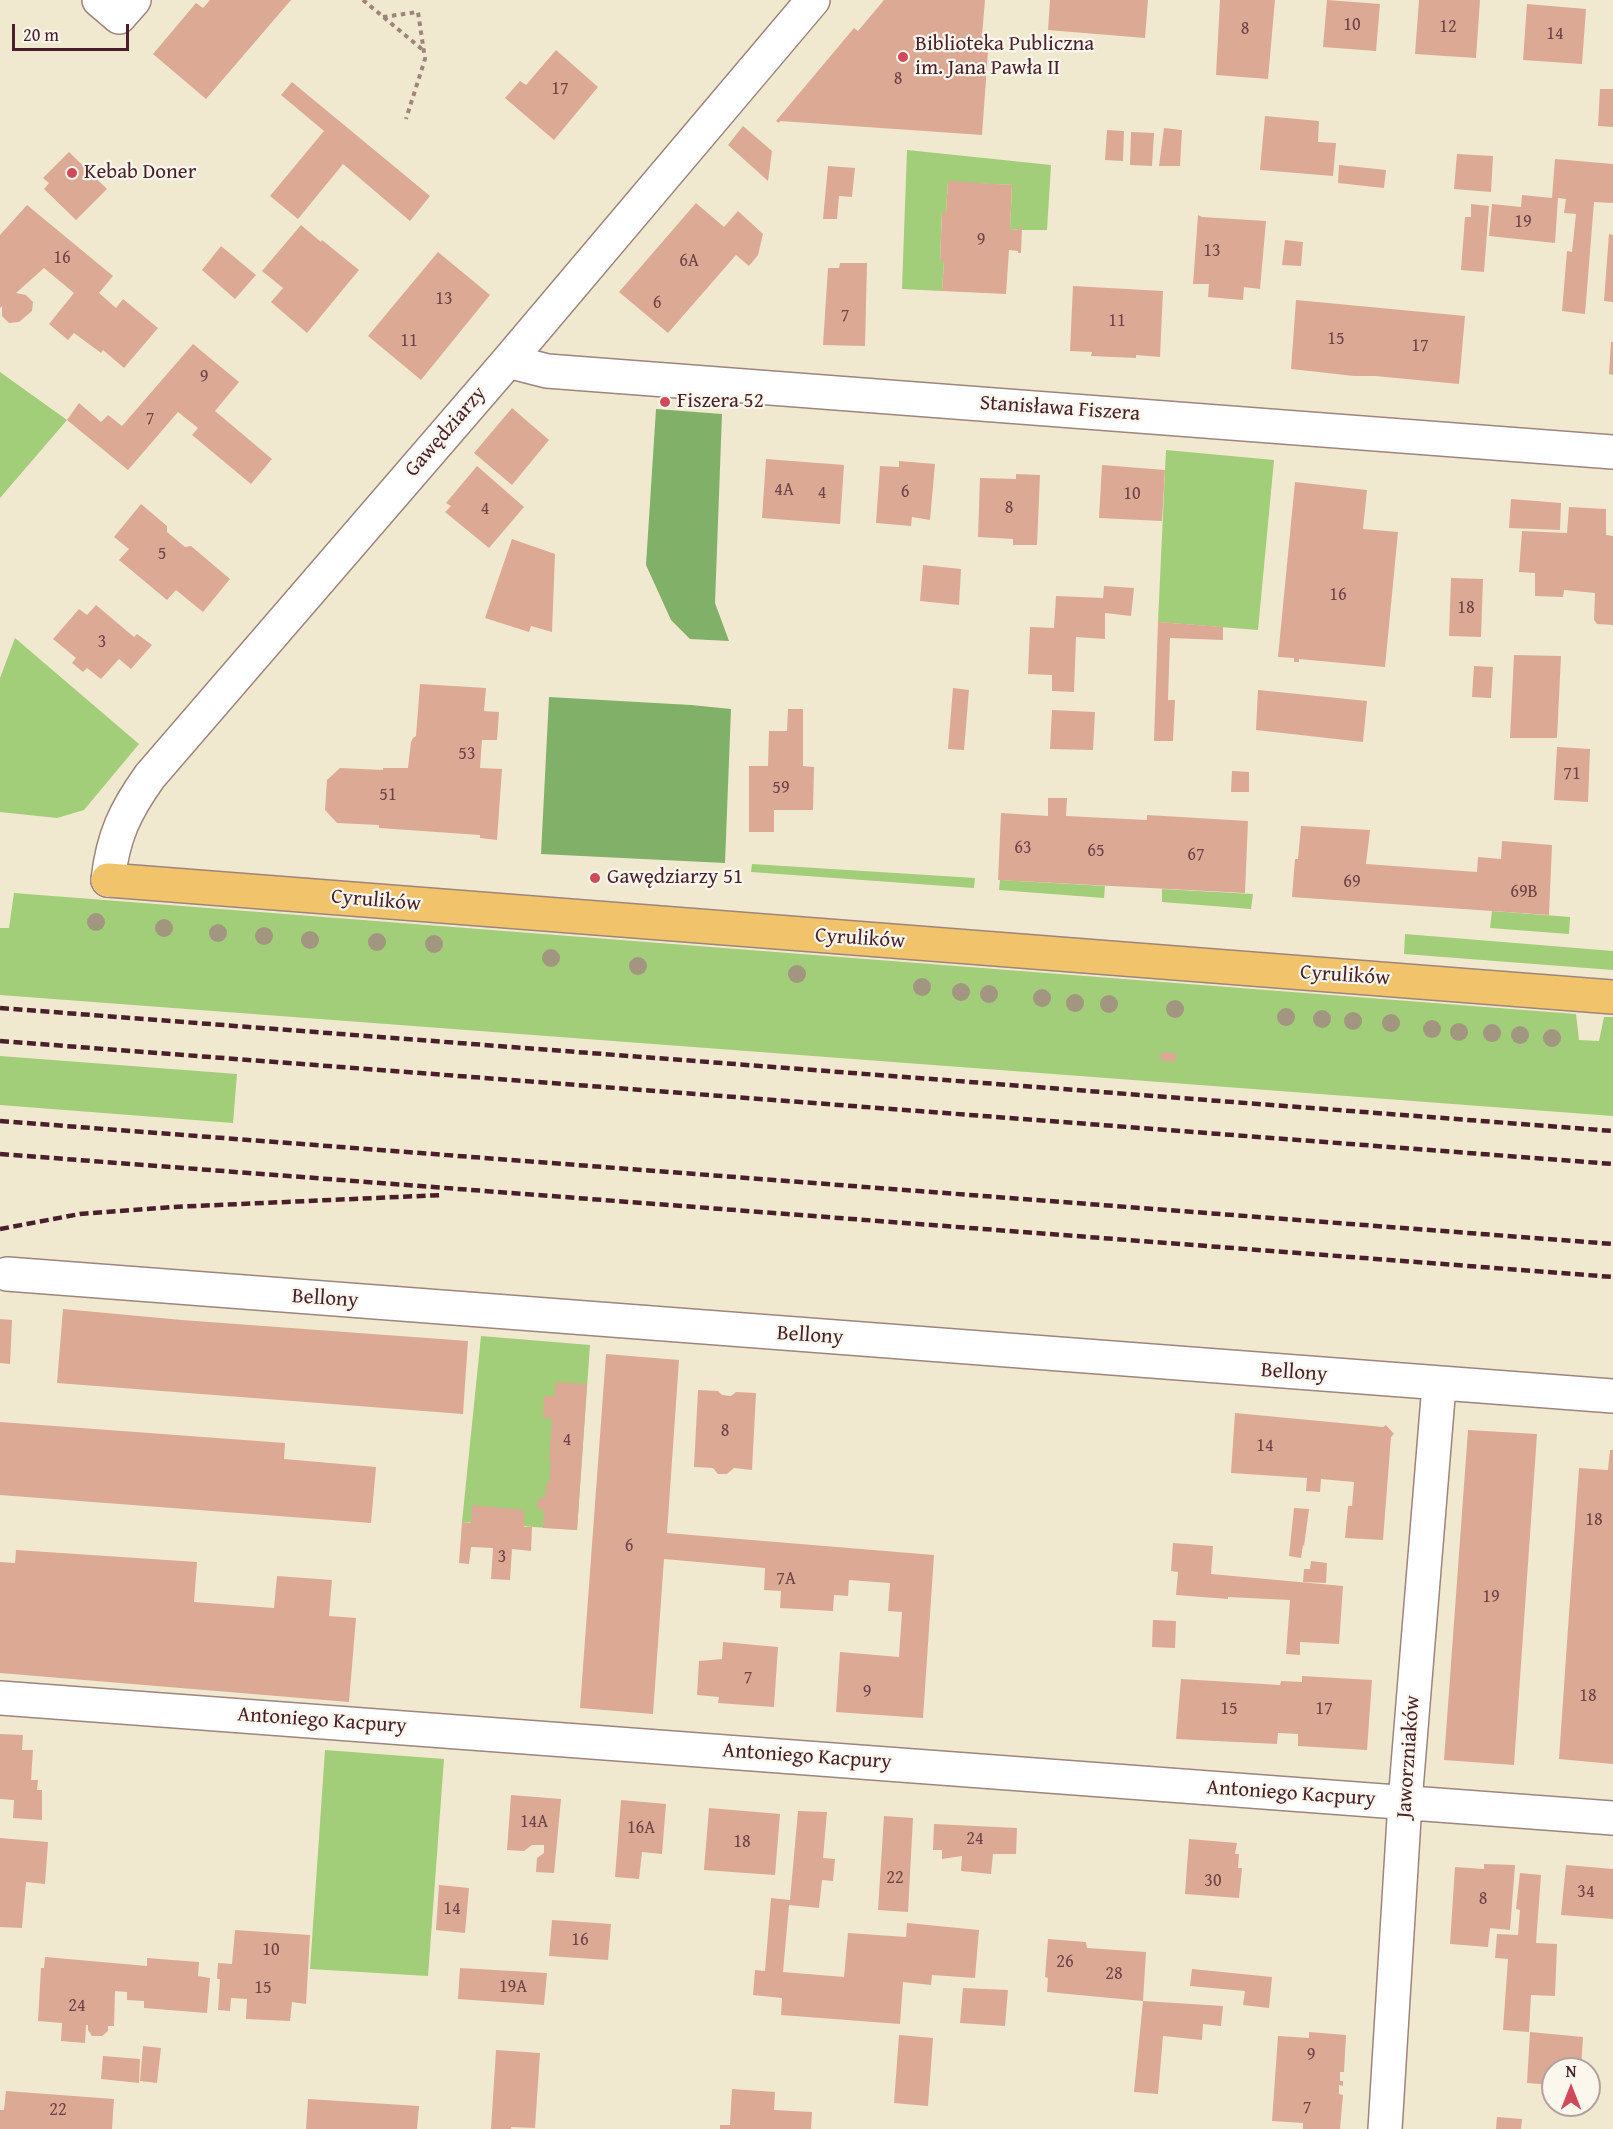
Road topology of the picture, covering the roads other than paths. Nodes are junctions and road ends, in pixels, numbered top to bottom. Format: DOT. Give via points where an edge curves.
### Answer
graph roads {
  1 [pos="813,0"];
  2 [pos="508,361"];
  3 [pos="1613,452"];
  4 [pos="108,879"];
  5 [pos="1613,997"];
  6 [pos="7,1274"];
  7 [pos="1439,1385"];
  8 [pos="1613,1396"];
  9 [pos="0,1698"];
  10 [pos="1405,1802"];
  11 [pos="1613,1818"];
  12 [pos="1385,2129"];
  1 -- 2 [label="street, Gawędziarzy"];
  2 -- 3 [label="street, Stanisława Fiszera" via="547,371"];
  2 -- 4 [label="street, Gawędziarzy" via="150,776 124,815"];
  4 -- 5 [label="main road, Cyrulików"];
  6 -- 7 [label="street, Bellony"];
  7 -- 8 [label="street, Bellony"];
  7 -- 10 [label="street, Jaworzniaków"];
  9 -- 10 [label="street, Antoniego Kacpury"];
  10 -- 11 [label="street, Antoniego Kacpury"];
  10 -- 12 [label="street, Jaworzniaków"];
}
